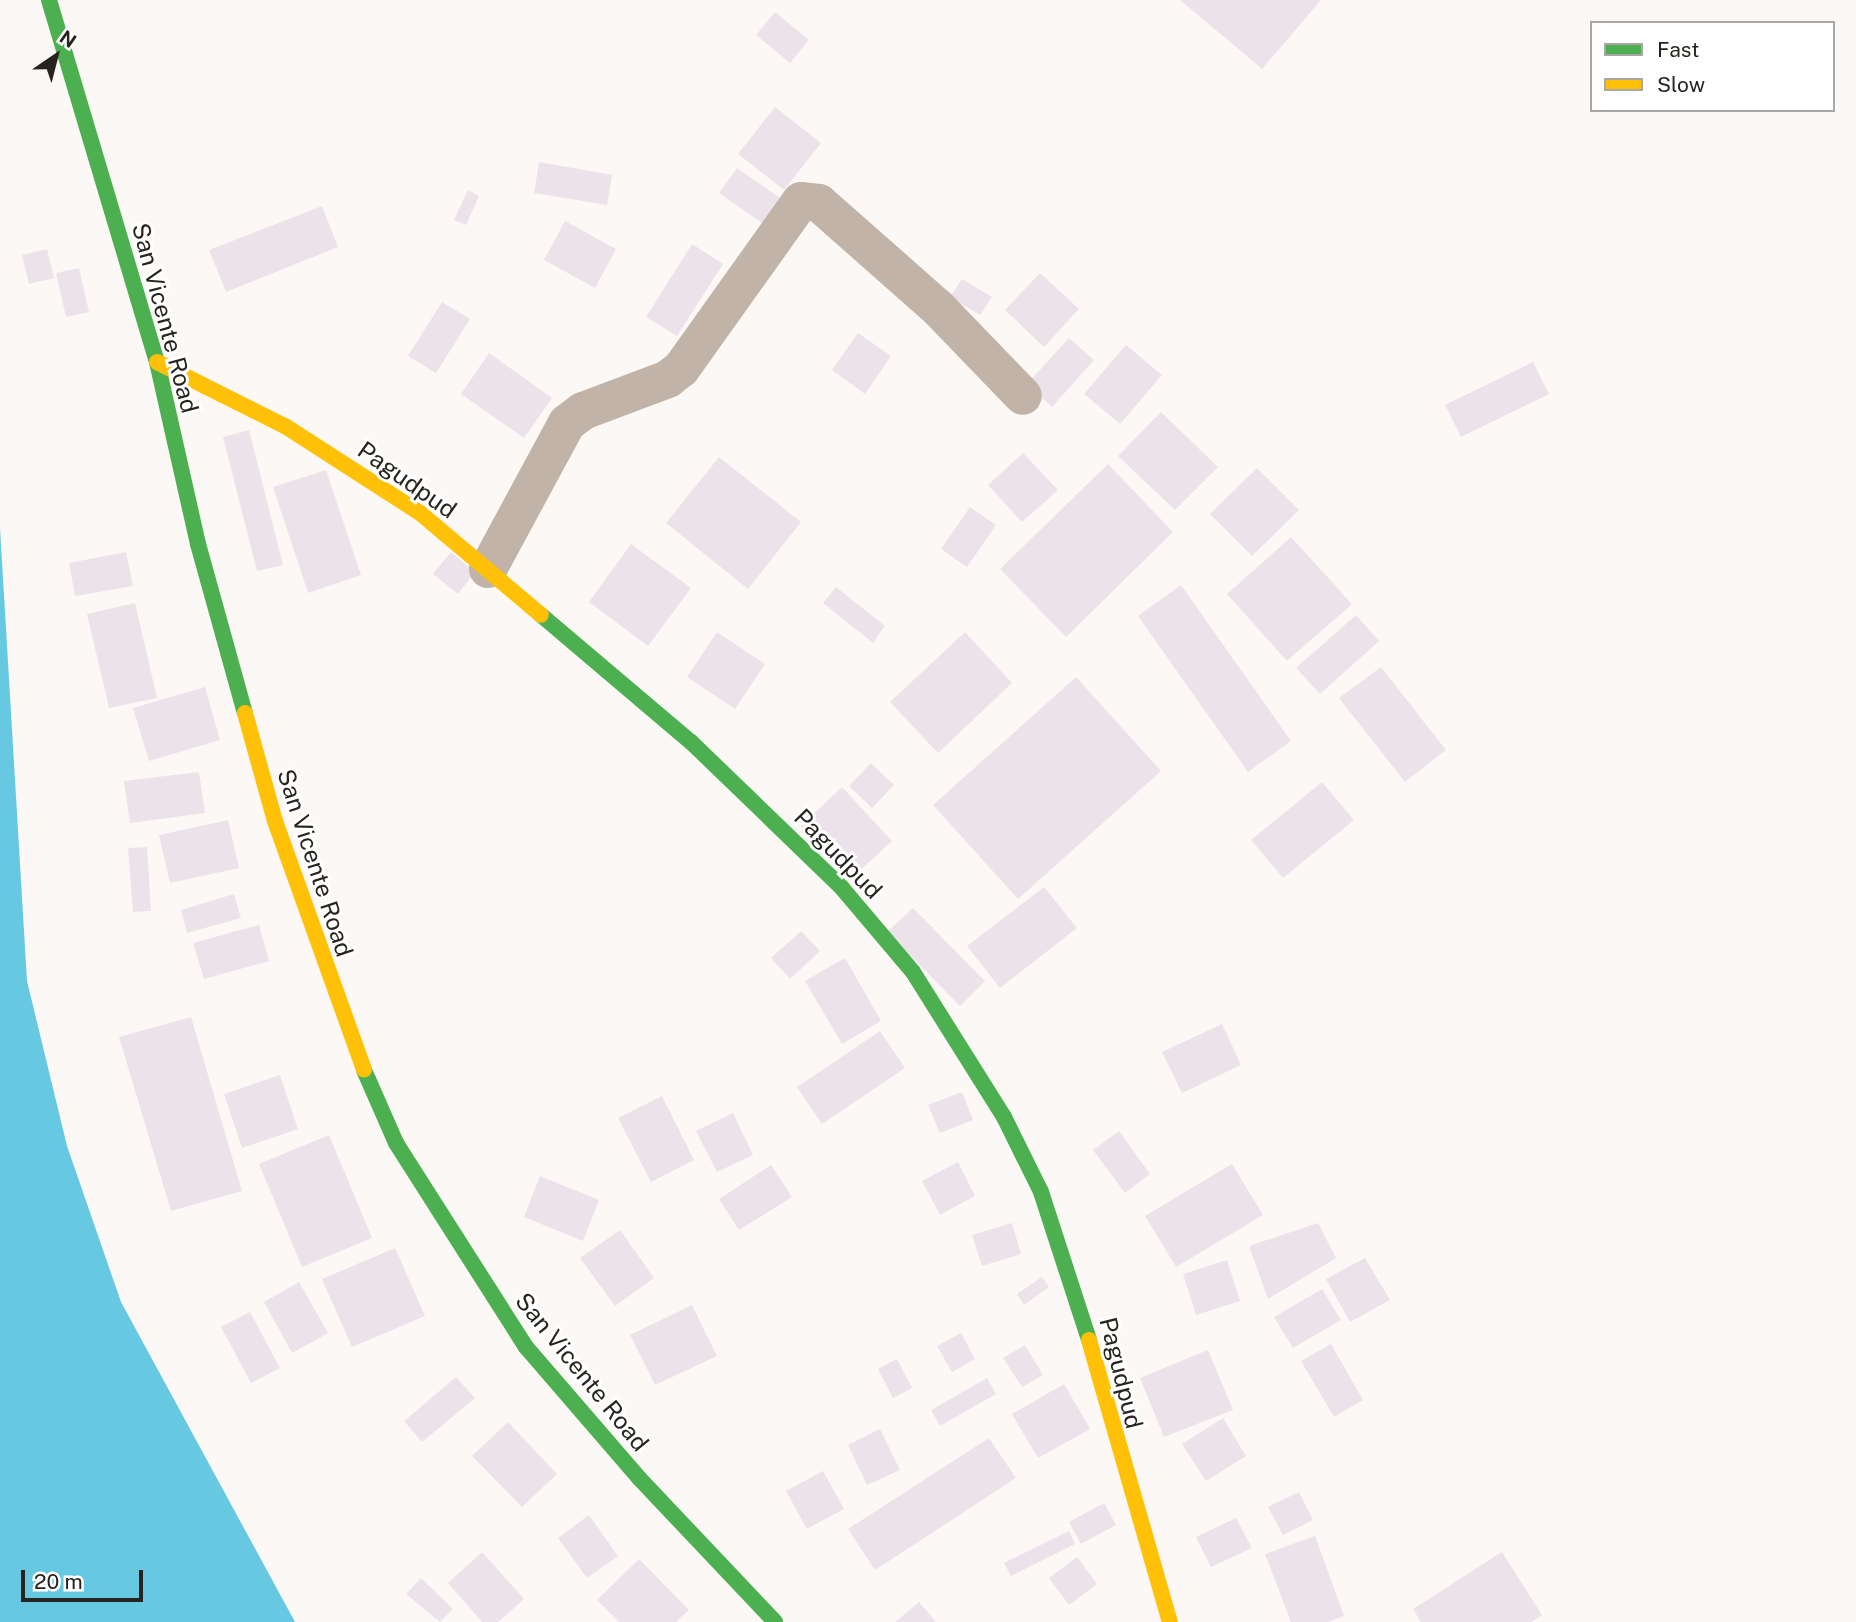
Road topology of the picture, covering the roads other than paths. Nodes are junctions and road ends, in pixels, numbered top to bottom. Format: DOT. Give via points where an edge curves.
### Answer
graph roads {
  1 [pos="49,0"];
  2 [pos="157,362"];
  3 [pos="1023,396"];
  4 [pos="488,569"];
  5 [pos="775,1622"];
  6 [pos="1170,1622"];
  1 -- 2 [label="street, San Vicente Road"];
  2 -- 4 [label="street, Pagudpud" via="285,426 420,513"];
  2 -- 5 [label="street, San Vicente Road" via="198,544 275,821 345,1027 396,1143 526,1347 639,1478"];
  3 -- 4 [label="street" via="939,308 819,202 801,201 681,369 668,379 583,411 567,423"];
  4 -- 6 [label="street, Pagudpud" via="691,741 794,840 842,888 913,972 956,1035 1041,1192 1079,1302 1115,1443"];
}
